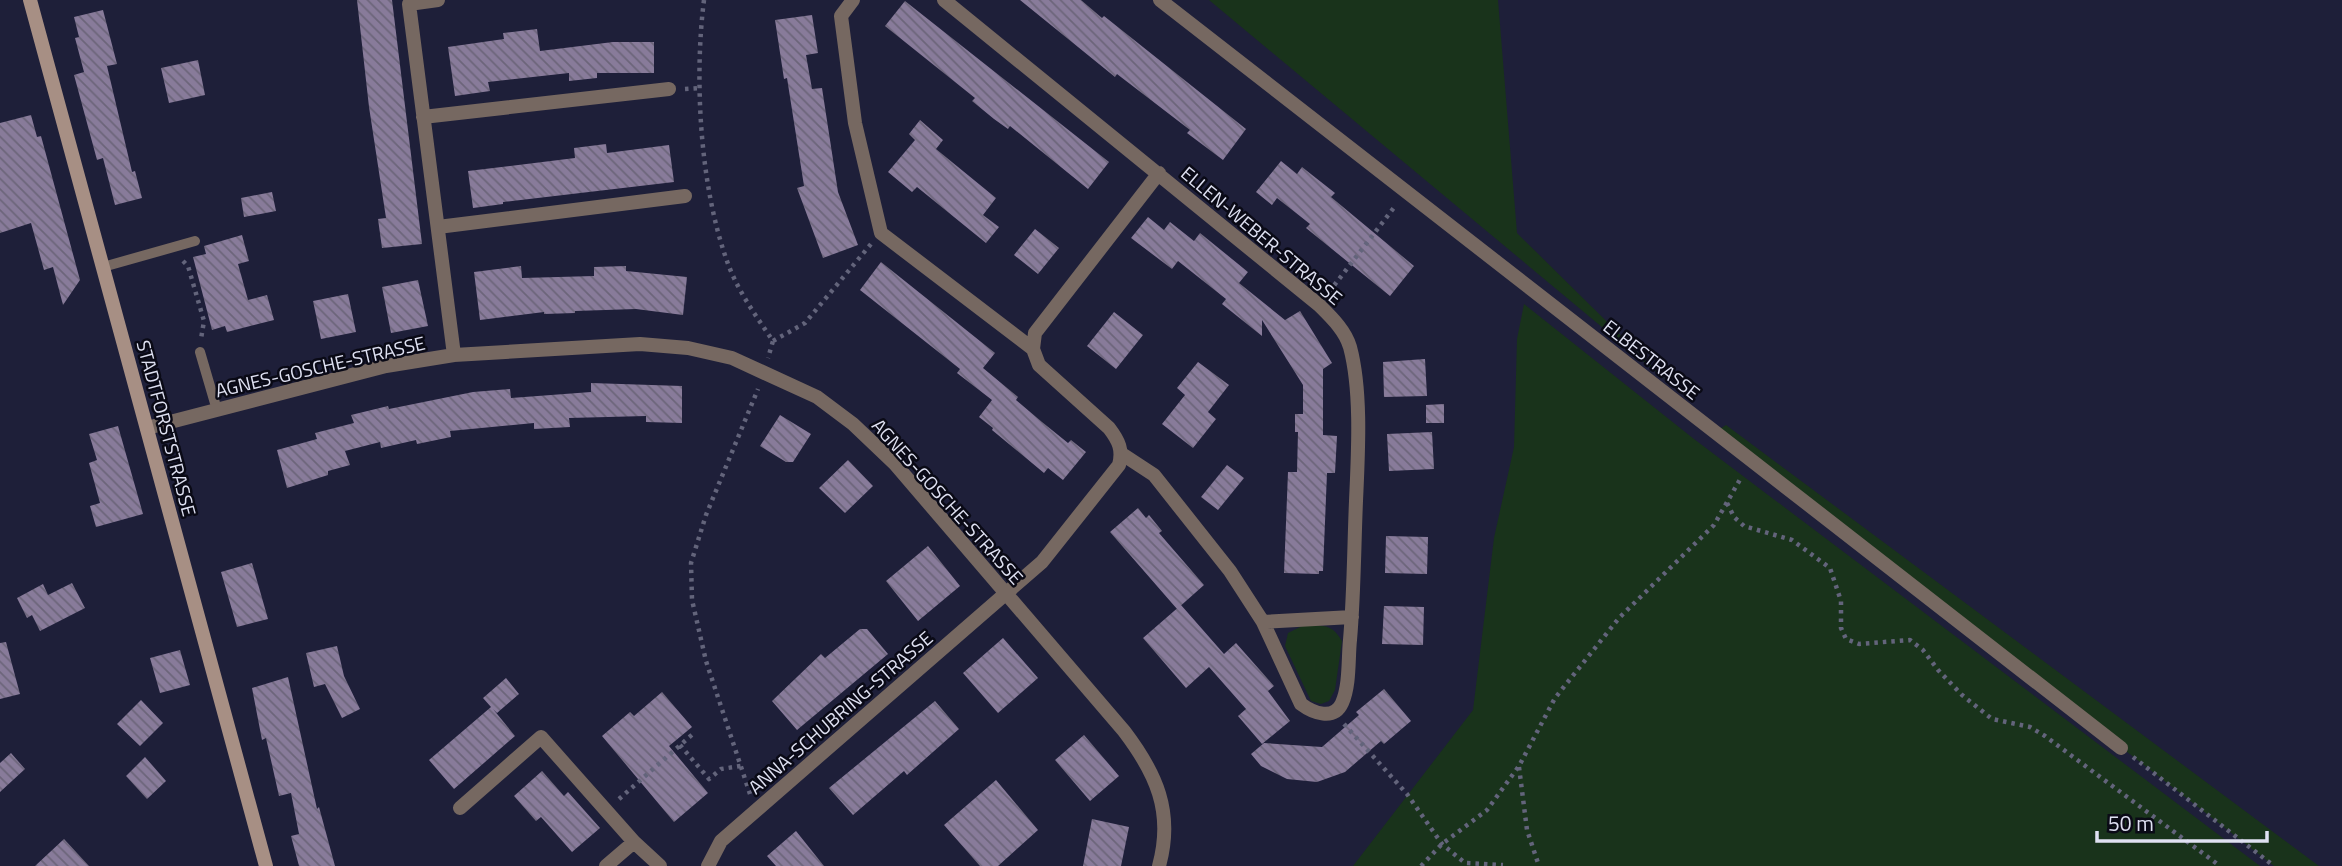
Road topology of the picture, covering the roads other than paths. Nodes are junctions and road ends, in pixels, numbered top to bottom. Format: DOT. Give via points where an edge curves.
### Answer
graph roads {
  1 [pos="30,0"];
  2 [pos="438,0"];
  3 [pos="853,0"];
  4 [pos="944,0"];
  5 [pos="1160,0"];
  6 [pos="408,2"];
  7 [pos="669,89"];
  8 [pos="423,117"];
  9 [pos="1159,173"];
  10 [pos="685,197"];
  11 [pos="438,227"];
  12 [pos="195,241"];
  13 [pos="103,267"];
  14 [pos="1033,349"];
  15 [pos="200,352"];
  16 [pos="454,355"];
  17 [pos="217,410"];
  18 [pos="147,428"];
  19 [pos="1122,454"];
  20 [pos="1006,593"];
  21 [pos="1352,617"];
  22 [pos="1263,622"];
  23 [pos="2121,748"];
  24 [pos="460,808"];
  25 [pos="634,842"];
  26 [pos="266,866"];
  27 [pos="606,866"];
  28 [pos="660,866"];
  29 [pos="708,866"];
  30 [pos="1159,866"];
  1 -- 13 [label="main road, STADTFORSTSTRASSE"];
  2 -- 6 [label="street"];
  3 -- 14 [label="street" via="841,16 855,122 881,233"];
  4 -- 9 [label="street, ELLEN-WEBER-STRASSE"];
  5 -- 23 [label="street, ELBESTRASSE"];
  6 -- 8 [label="street"];
  7 -- 8 [label="street"];
  8 -- 11 [label="street"];
  9 -- 14 [label="street, ELLEN-WEBER-STRASSE" via="1035,333"];
  9 -- 21 [label="street, ELLEN-WEBER-STRASSE" via="1319,305 1349,344 1358,451"];
  10 -- 11 [label="street"];
  11 -- 16 [label="street"];
  12 -- 13 [label="lane"];
  13 -- 18 [label="main road, STADTFORSTSTRASSE"];
  14 -- 19 [label="street" via="1040,365 1109,428"];
  15 -- 17 [label="lane"];
  16 -- 17 [label="street, AGNES-GOSCHE-STRASSE" via="386,366"];
  16 -- 20 [label="street, AGNES-GOSCHE-STRASSE" via="640,344 732,358 817,397 853,424 895,464"];
  17 -- 18 [label="street, AGNES-GOSCHE-STRASSE"];
  18 -- 26 [label="main road, STADTFORSTSTRASSE"];
  19 -- 20 [label="street" via="1119,465 1055,547"];
  19 -- 22 [label="street" via="1154,475 1230,571"];
  20 -- 29 [label="street, ANNA-SCHUBRING-STRASSE" via="721,841"];
  20 -- 30 [label="street, AGNES-GOSCHE-STRASSE" via="1124,731 1153,775 1164,821"];
  21 -- 22 [label="street"];
  21 -- 22 [label="street, ELLEN-WEBER-STRASSE" via="1341,705 1322,715 1301,704"];
  24 -- 25 [label="street" via="541,737"];
  25 -- 27 [label="street"];
  25 -- 28 [label="street"];
}
